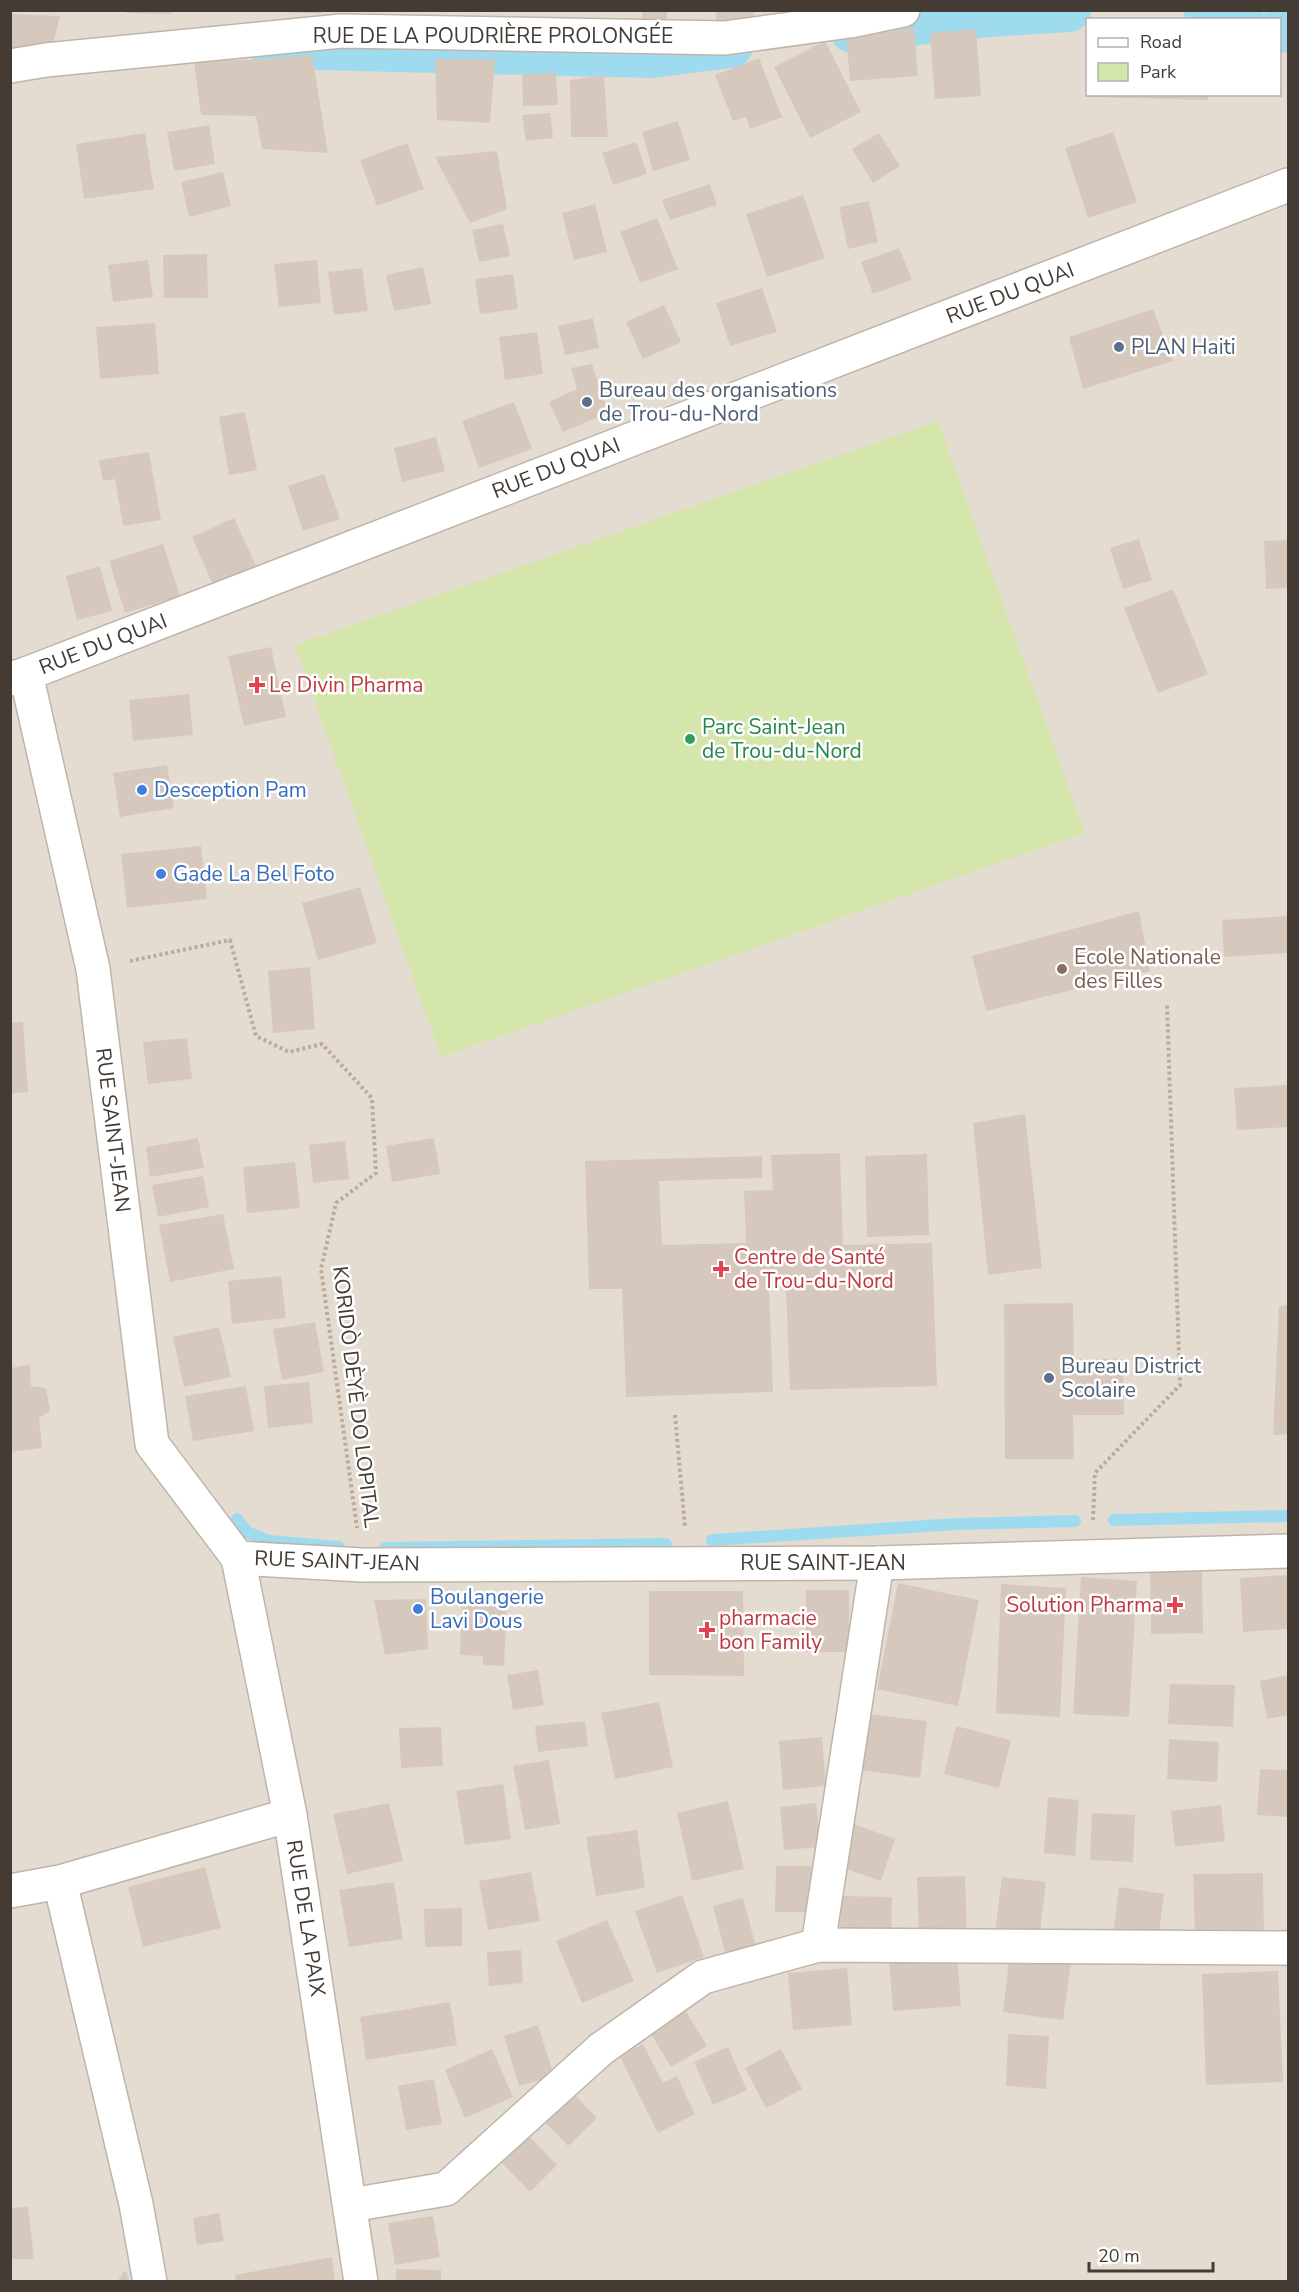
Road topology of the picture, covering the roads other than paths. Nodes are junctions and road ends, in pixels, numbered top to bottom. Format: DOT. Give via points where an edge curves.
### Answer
graph roads {
  1 [pos="903,10"];
  2 [pos="10,66"];
  3 [pos="1288,185"];
  4 [pos="18,676"];
  5 [pos="1288,1551"];
  6 [pos="238,1558"];
  7 [pos="877,1563"];
  8 [pos="290,1815"];
  9 [pos="60,1882"];
  10 [pos="10,1891"];
  11 [pos="818,1945"];
  12 [pos="1288,1948"];
  13 [pos="351,2205"];
  14 [pos="150,2282"];
  15 [pos="361,2282"];
  1 -- 2 [label="street, RUE DE LA POUDRIÈRE PROLONGÉE" via="725,38 341,32"];
  3 -- 4 [label="street, RUE DU QUAI"];
  4 -- 6 [label="street, RUE SAINT-JEAN" via="93,969 152,1444"];
  5 -- 7 [label="street, RUE SAINT-JEAN"];
  6 -- 7 [label="street, RUE SAINT-JEAN" via="362,1565"];
  6 -- 8 [label="street, RUE DE LA PAIX"];
  7 -- 11 [label="street"];
  8 -- 9 [label="street"];
  8 -- 13 [label="street, RUE DE LA PAIX"];
  9 -- 10 [label="street"];
  9 -- 14 [label="street" via="136,2204"];
  11 -- 12 [label="street"];
  11 -- 13 [label="street" via="703,1977 601,2049 446,2189"];
  13 -- 15 [label="street, RUE DE LA PAIX"];
}
